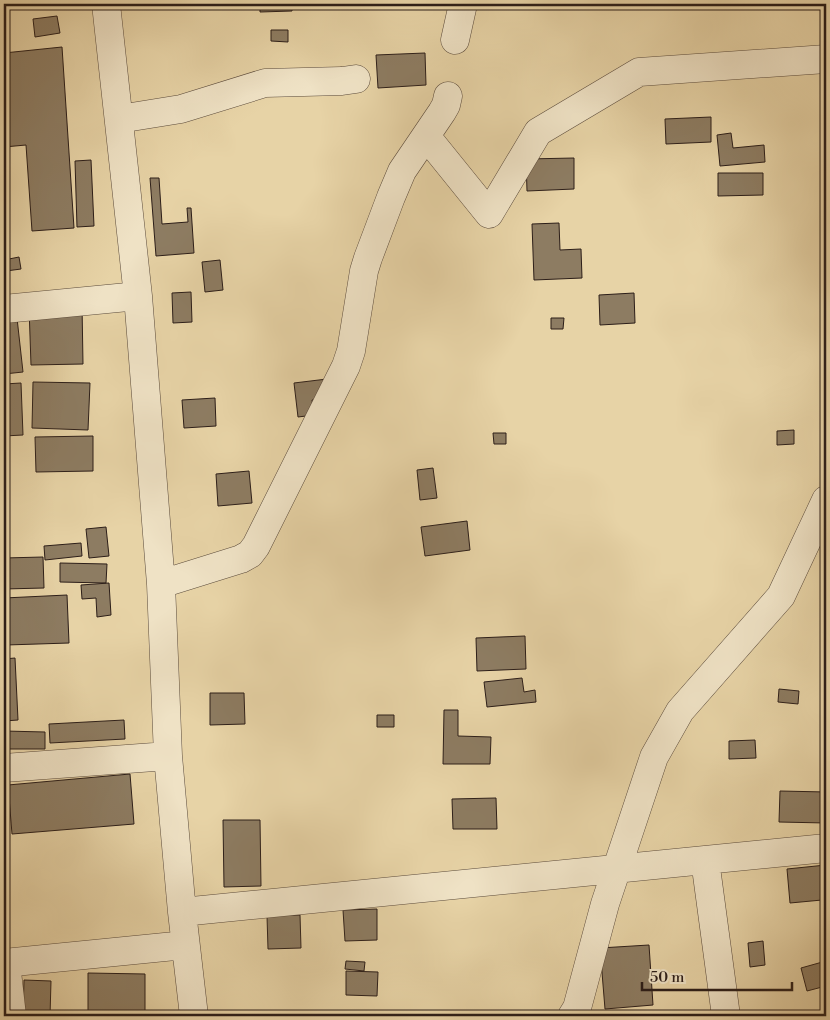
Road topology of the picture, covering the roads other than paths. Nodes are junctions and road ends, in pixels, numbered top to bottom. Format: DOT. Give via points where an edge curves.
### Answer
graph roads {
  1 [pos="106,4"];
  2 [pos="463,4"];
  3 [pos="455,40"];
  4 [pos="826,58"];
  5 [pos="356,79"];
  6 [pos="448,96"];
  7 [pos="119,119"];
  8 [pos="426,136"];
  9 [pos="138,296"];
  10 [pos="4,309"];
  11 [pos="826,500"];
  12 [pos="161,584"];
  13 [pos="168,756"];
  14 [pos="4,768"];
  15 [pos="826,848"];
  16 [pos="705,860"];
  17 [pos="617,869"];
  18 [pos="182,912"];
  19 [pos="185,945"];
  20 [pos="5,963"];
  21 [pos="12,1016"];
  22 [pos="194,1016"];
  23 [pos="572,1016"];
  24 [pos="726,1016"];
  1 -- 7 [label="street"];
  2 -- 3 [label="street"];
  4 -- 8 [label="street" via="639,72 538,132 489,214"];
  5 -- 7 [label="street" via="265,83 182,109"];
  6 -- 8 [label="street" via="446,105"];
  7 -- 9 [label="street"];
  8 -- 12 [label="street" via="402,171 368,258 346,366 256,546 241,559"];
  9 -- 10 [label="street"];
  9 -- 12 [label="street"];
  11 -- 17 [label="street" via="781,596 680,711 666,733 654,757"];
  12 -- 13 [label="street"];
  13 -- 14 [label="street"];
  13 -- 18 [label="street"];
  15 -- 16 [label="street"];
  16 -- 17 [label="street"];
  16 -- 24 [label="street"];
  17 -- 18 [label="street"];
  17 -- 23 [label="street"];
  18 -- 19 [label="street"];
  19 -- 20 [label="street"];
  19 -- 22 [label="street"];
  20 -- 21 [label="street"];
}
